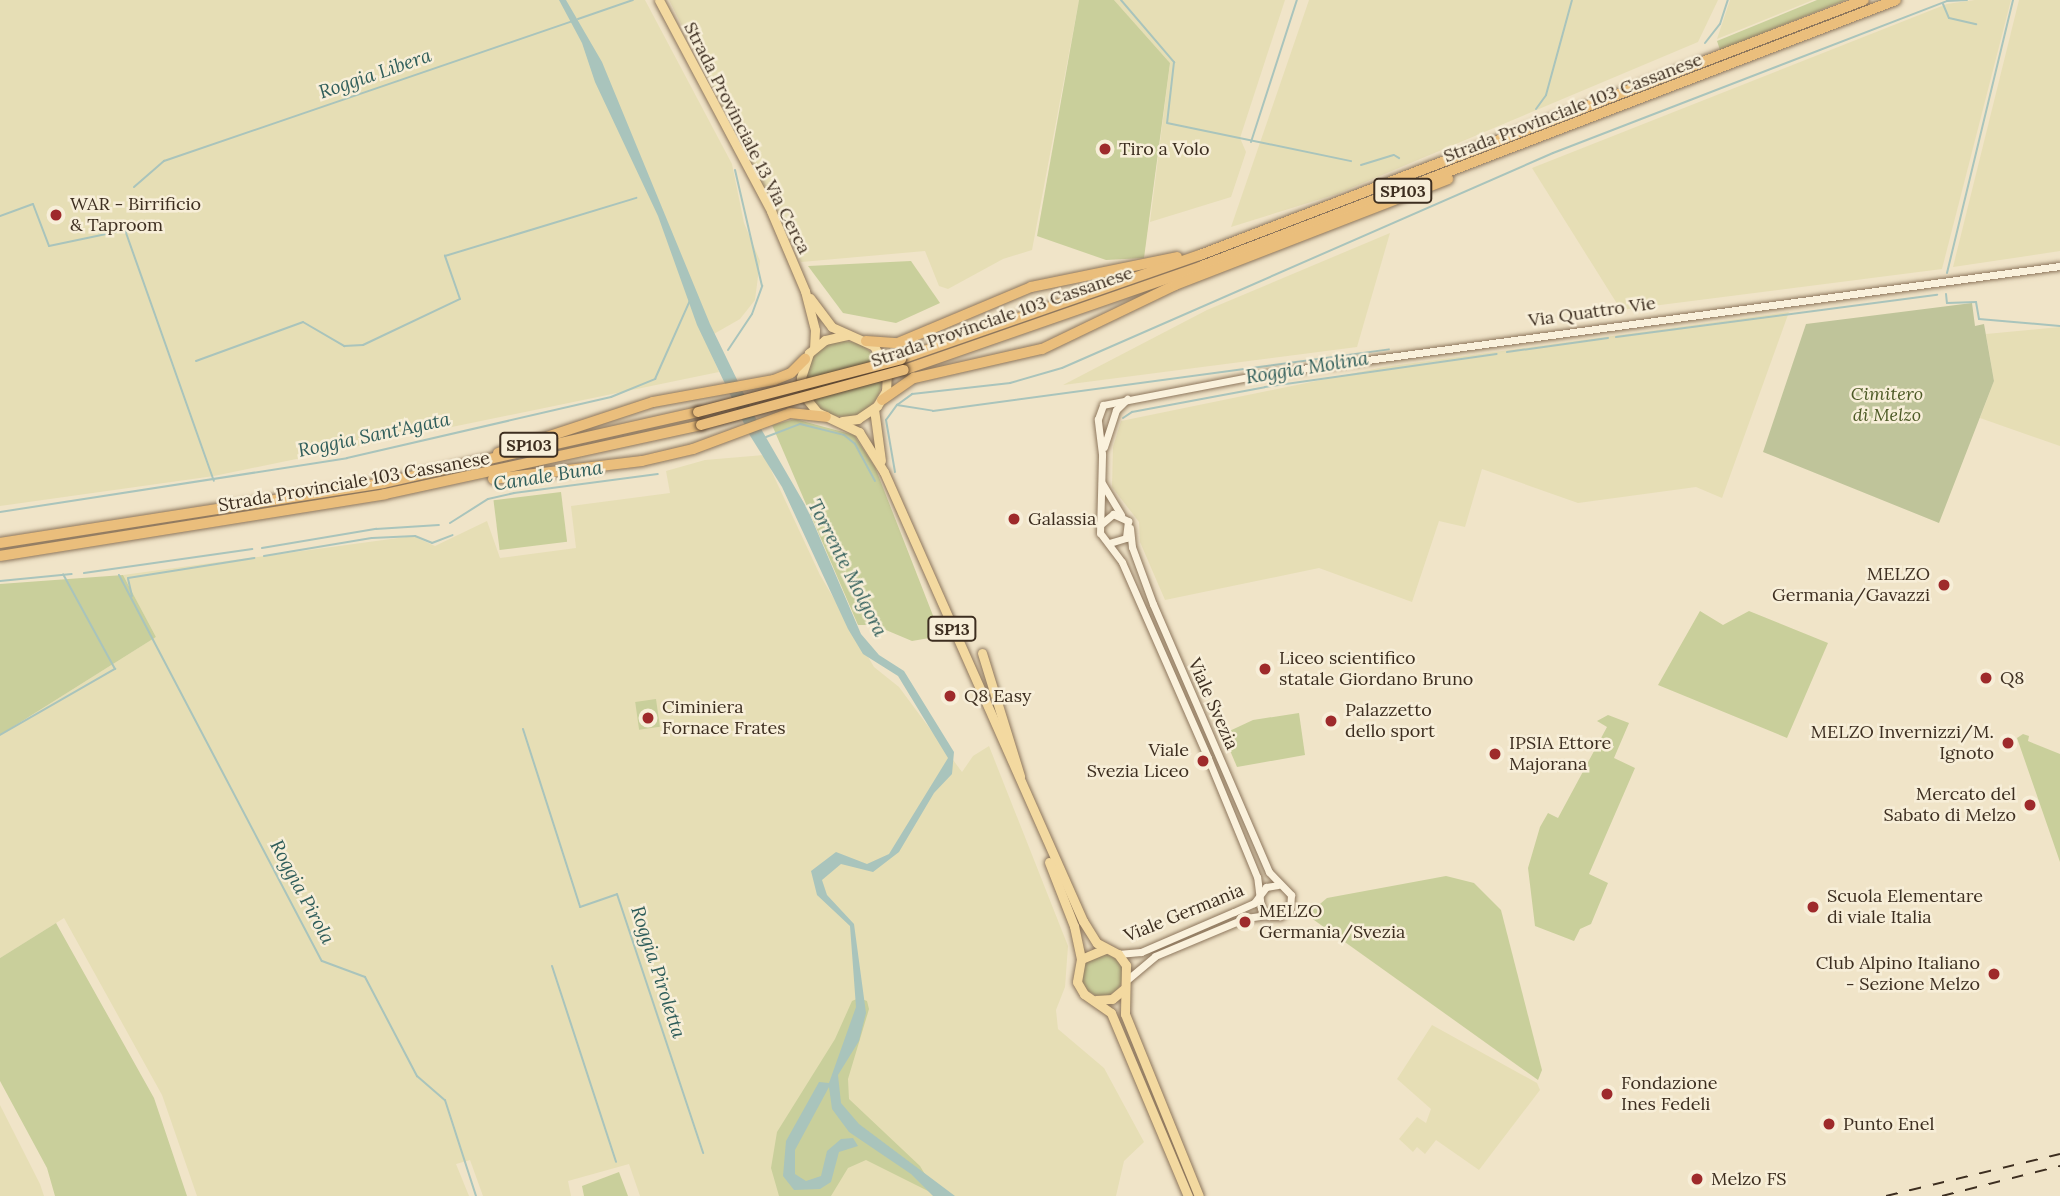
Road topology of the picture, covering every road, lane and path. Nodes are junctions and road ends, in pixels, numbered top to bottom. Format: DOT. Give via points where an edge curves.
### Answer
graph roads {
  1 [pos="659,0"];
  2 [pos="1864,0"];
  3 [pos="1896,0"];
  4 [pos="1489,158"];
  5 [pos="1346,199"];
  6 [pos="2060,266"];
  7 [pos="805,291"];
  8 [pos="847,335"];
  9 [pos="866,341"];
  10 [pos="814,347"];
  11 [pos="806,359"];
  12 [pos="1130,398"];
  13 [pos="882,400"];
  14 [pos="874,410"];
  15 [pos="825,417"];
  16 [pos="840,421"];
  17 [pos="1102,454"];
  18 [pos="884,472"];
  19 [pos="1101,479"];
  20 [pos="329,492"];
  21 [pos="344,501"];
  22 [pos="1123,516"];
  23 [pos="1099,528"];
  24 [pos="1130,528"];
  25 [pos="0,543"];
  26 [pos="1109,543"];
  27 [pos="0,556"];
  28 [pos="982,653"];
  29 [pos="1020,786"];
  30 [pos="1282,886"];
  31 [pos="1260,895"];
  32 [pos="1267,915"];
  33 [pos="1113,952"];
  34 [pos="1081,959"];
  35 [pos="1126,983"];
  36 [pos="1093,999"];
  37 [pos="1188,1196"];
  38 [pos="1199,1196"];
  1 -- 7 [label="main road, Strada Provinciale 13 Via Cerca" via="771,211"];
  2 -- 5 [label="highway, Strada Provinciale 103 Cassanese / SP103"];
  3 -- 4 [label="highway, Strada Provinciale 103 Cassanese / SP103"];
  4 -- 13 [label="highway, SP103" via="1434,186 1175,285 1042,349 914,378"];
  4 -- 21 [label="highway, Strada Provinciale 103 Cassanese / SP103, bridge" via="1202,266 904,370 701,425"];
  5 -- 9 [label="highway, SP103" via="1180,256 1013,293 898,343"];
  5 -- 20 [label="highway, Strada Provinciale 103 Cassanese / SP103, bridge" via="1199,256 901,359 525,454"];
  6 -- 12 [label="street, Via Quattro Vie" via="1277,372"];
  7 -- 8 [label="main road, Strada Provinciale 13 Via Cerca" via="828,323"];
  7 -- 10 [label="main road, Strada Provinciale 13 Via Cerca" via="815,330"];
  8 -- 9 [label="main road, Strada Provinciale 13 Via Cerca"];
  8 -- 10 [label="main road" via="831,337"];
  9 -- 13 [label="main road" via="885,362 887,382"];
  10 -- 11 [label="main road"];
  11 -- 15 [label="main road" via="802,387 810,405"];
  11 -- 20 [label="highway, SP103" via="788,375 653,402 505,452 352,482"];
  12 -- 17 [label="street, Viale Svezia" via="1116,411"];
  12 -- 17 [label="street, Viale Svezia" via="1100,407"];
  13 -- 14 [label="main road"];
  14 -- 16 [label="main road" via="858,419"];
  14 -- 18 [label="main road, SP13"];
  15 -- 16 [label="main road, SP13"];
  15 -- 21 [label="highway, SP103" via="790,413 642,461 538,471"];
  16 -- 18 [label="main road, SP13" via="861,434"];
  17 -- 19 [label="street, Viale Svezia"];
  18 -- 29 [label="main road, SP13"];
  19 -- 22 [label="street, Viale Svezia" via="1109,501"];
  19 -- 23 [label="street, Viale Svezia"];
  20 -- 25 [label="highway, Strada Provinciale 103 Cassanese / SP103"];
  21 -- 27 [label="highway, Strada Provinciale 103 Cassanese / SP103"];
  22 -- 23 [label="street" via="1107,515"];
  22 -- 24 [label="street, Viale Svezia"];
  23 -- 26 [label="street, Viale Svezia"];
  24 -- 26 [label="street" via="1122,542"];
  24 -- 30 [label="street, Viale Svezia" via="1132,547 1175,656 1271,877"];
  26 -- 31 [label="street, Viale Svezia" via="1122,562 1208,758 1257,877"];
  28 -- 29 [label="main road" via="1018,761"];
  29 -- 33 [label="main road, SP13" via="1087,930"];
  29 -- 34 [label="main road, SP13" via="1071,917"];
  30 -- 31 [label="street" via="1269,886"];
  30 -- 32 [label="street" via="1291,896 1290,907 1280,916"];
  31 -- 32 [label="street" via="1260,908"];
  31 -- 33 [label="street, Viale Germania" via="1253,904 1147,949"];
  32 -- 35 [label="street, Viale Germania" via="1246,918 1155,956"];
  33 -- 34 [label="main road" via="1094,950"];
  33 -- 35 [label="main road, SP13" via="1126,964"];
  34 -- 36 [label="main road, SP13" via="1077,983"];
  35 -- 36 [label="main road" via="1112,999"];
  35 -- 38 [label="main road, SP13" via="1125,1014"];
  36 -- 37 [label="main road, SP13" via="1111,1013"];
}
